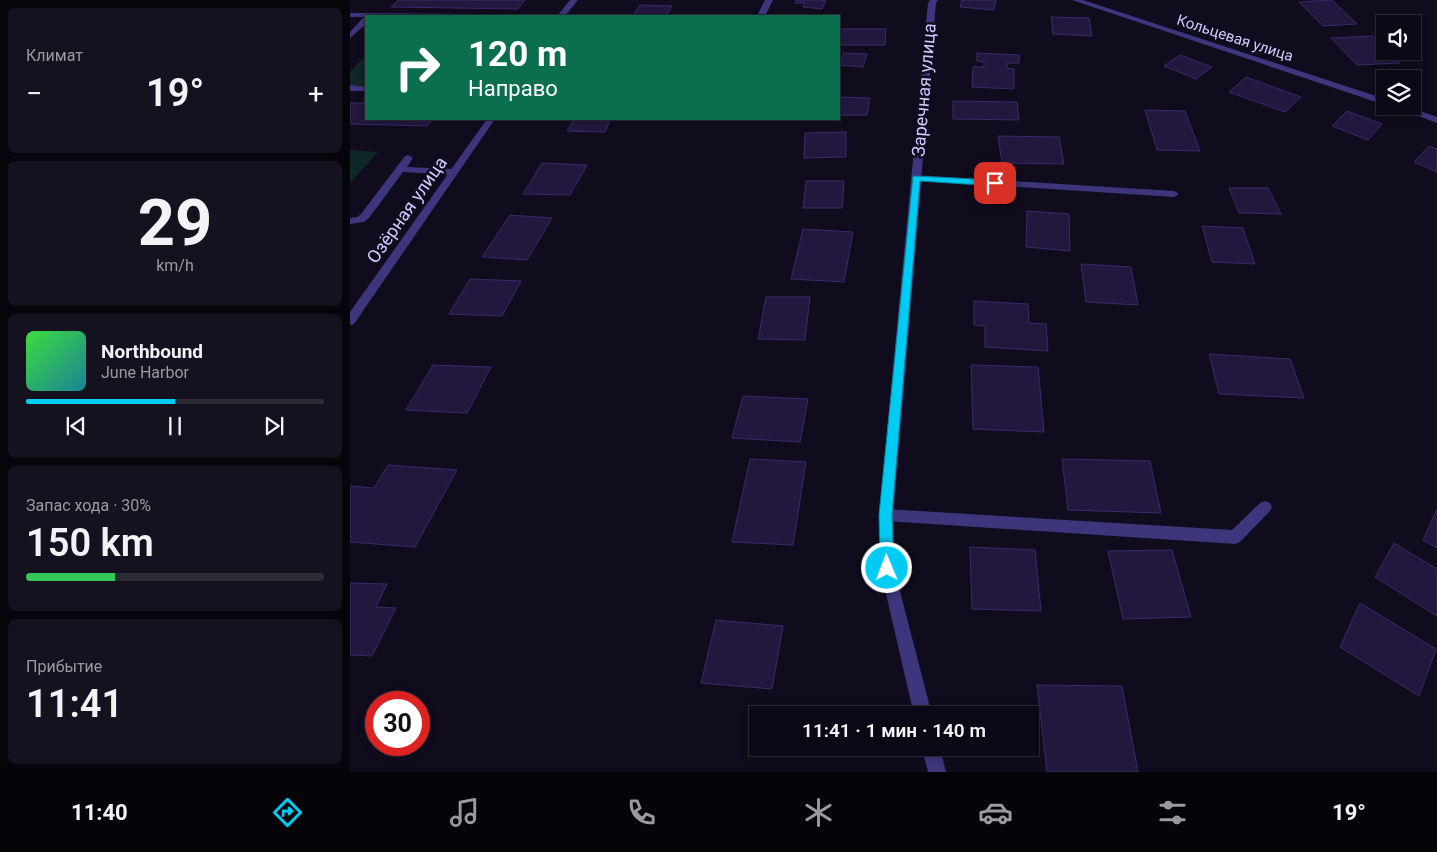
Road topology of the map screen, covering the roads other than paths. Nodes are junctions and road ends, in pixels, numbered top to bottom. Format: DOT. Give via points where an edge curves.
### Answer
graph roads {
  1 [pos="574,0"];
  2 [pos="768,0"];
  3 [pos="934,0"];
  4 [pos="1076,0"];
  5 [pos="350,15"];
  6 [pos="563,15"];
  7 [pos="762,15"];
  8 [pos="365,17"];
  9 [pos="365,21"];
  10 [pos="350,36"];
  11 [pos="350,88"];
  12 [pos="365,89"];
  13 [pos="1376,99"];
  14 [pos="1421,114"];
  15 [pos="490,120"];
  16 [pos="1437,120"];
  17 [pos="408,158"];
  18 [pos="400,169"];
  19 [pos="452,172"];
  20 [pos="916,178"];
  21 [pos="1174,194"];
  22 [pos="350,221"];
  23 [pos="350,321"];
  24 [pos="1265,507"];
  25 [pos="886,515"];
  26 [pos="921,706"];
  27 [pos="933,756"];
  28 [pos="937,772"];
  1 -- 6 [label="street"];
  2 -- 7 [label="street"];
  3 -- 20 [label="street, Заречная улица"];
  4 -- 13 [label="street, Кольцевая улица"];
  5 -- 8 [label="street"];
  9 -- 10 [label="street"];
  11 -- 12 [label="street"];
  14 -- 16 [label="street"];
  15 -- 19 [label="street, Озёрная улица"];
  17 -- 18 [label="street"];
  18 -- 19 [label="street"];
  18 -- 22 [label="street" via="365,216"];
  19 -- 23 [label="street, Озёрная улица"];
  20 -- 21 [label="street"];
  20 -- 25 [label="street, Заречная улица"];
  24 -- 25 [label="street" via="1235,538"];
  25 -- 26 [label="street, Заречная улица" via="887,568"];
  27 -- 28 [label="street"];
}
